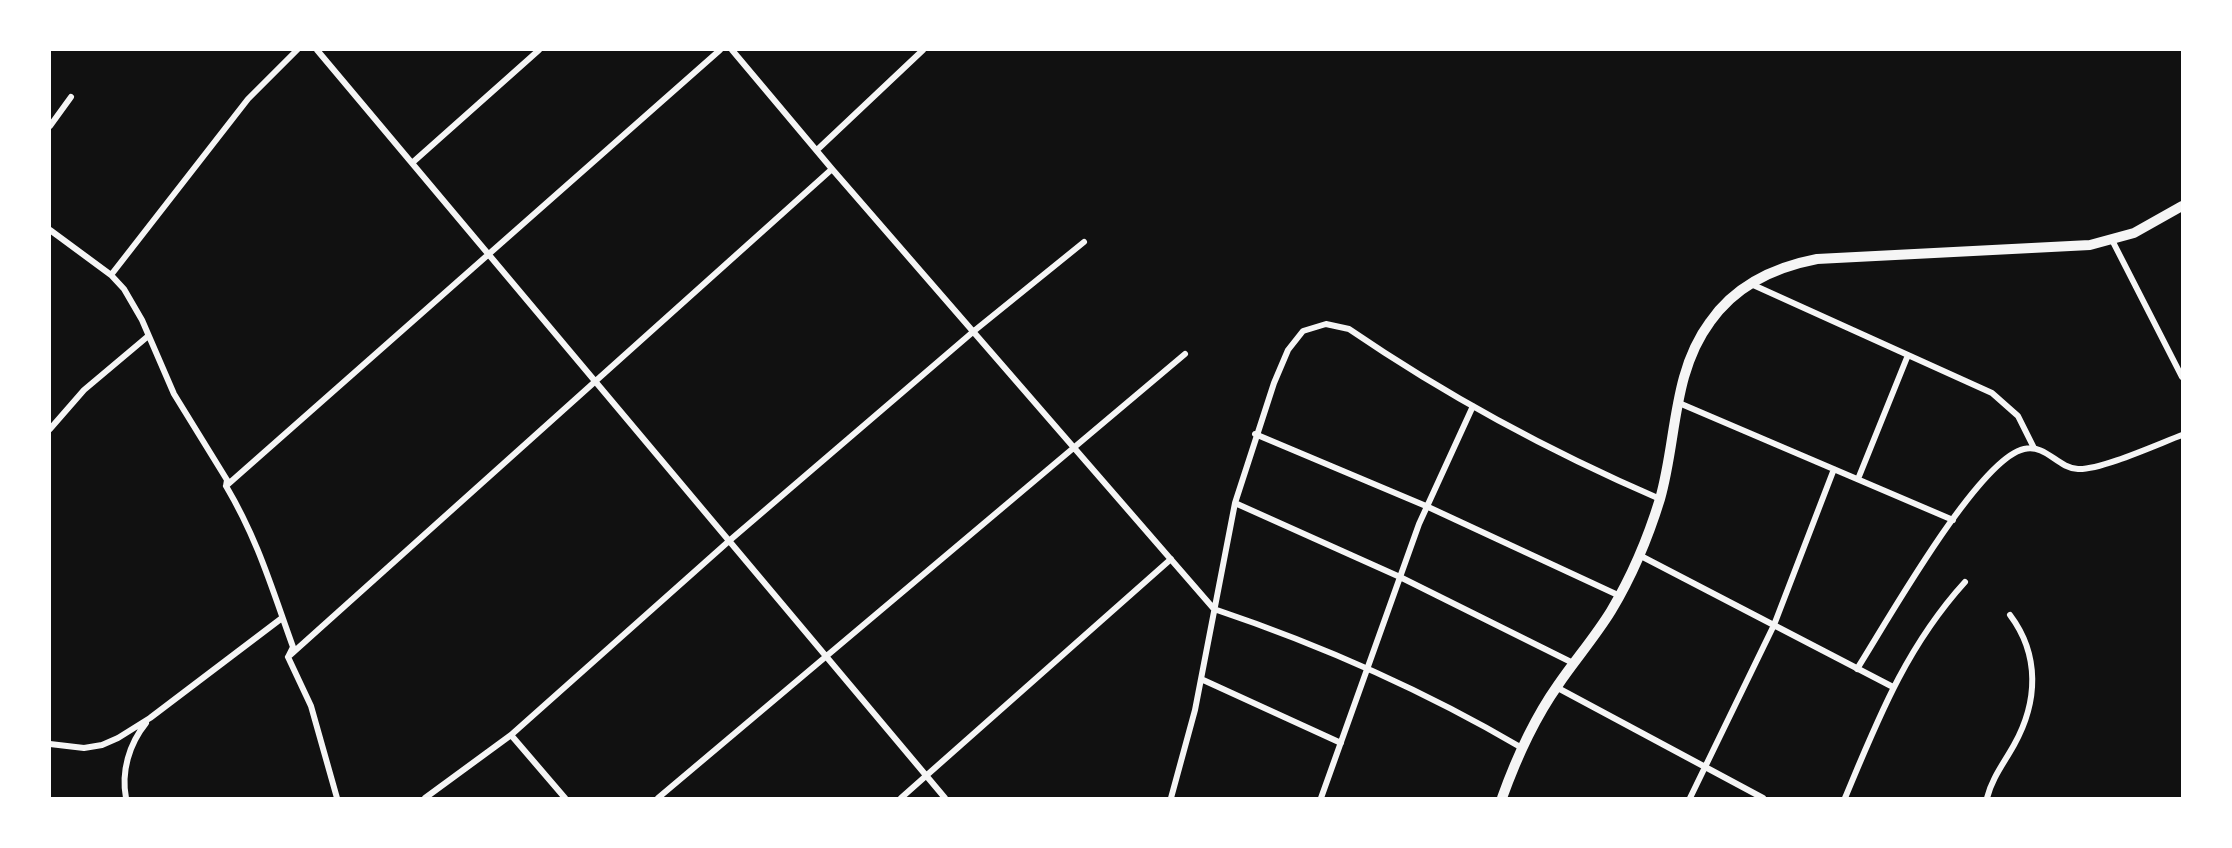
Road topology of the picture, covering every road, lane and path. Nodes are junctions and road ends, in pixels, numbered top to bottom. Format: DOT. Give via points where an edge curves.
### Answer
graph roads {
  1 [pos="297,50"];
  2 [pos="317,50"];
  3 [pos="539,50"];
  4 [pos="720,50"];
  5 [pos="732,50"];
  6 [pos="923,50"];
  7 [pos="71,97"];
  8 [pos="50,126"];
  9 [pos="817,150"];
  10 [pos="412,163"];
  11 [pos="832,169"];
  12 [pos="2182,206"];
  13 [pos="50,230"];
  14 [pos="2112,240"];
  15 [pos="1084,242"];
  16 [pos="488,253"];
  17 [pos="111,275"];
  18 [pos="1750,284"];
  19 [pos="974,331"];
  20 [pos="147,337"];
  21 [pos="1185,354"];
  22 [pos="1908,355"];
  23 [pos="2182,378"];
  24 [pos="594,383"];
  25 [pos="1679,403"];
  26 [pos="1473,406"];
  27 [pos="50,429"];
  28 [pos="1255,435"];
  29 [pos="2182,435"];
  30 [pos="1073,446"];
  31 [pos="2034,448"];
  32 [pos="1834,469"];
  33 [pos="1858,479"];
  34 [pos="226,486"];
  35 [pos="1660,499"];
  36 [pos="1235,503"];
  37 [pos="1426,506"];
  38 [pos="1953,520"];
  39 [pos="729,541"];
  40 [pos="1639,555"];
  41 [pos="1171,559"];
  42 [pos="1400,577"];
  43 [pos="1965,582"];
  44 [pos="1620,596"];
  45 [pos="1214,609"];
  46 [pos="2010,615"];
  47 [pos="282,618"];
  48 [pos="1774,625"];
  49 [pos="288,657"];
  50 [pos="827,658"];
  51 [pos="1573,663"];
  52 [pos="1368,669"];
  53 [pos="1857,669"];
  54 [pos="1201,679"];
  55 [pos="1556,687"];
  56 [pos="1893,687"];
  57 [pos="150,718"];
  58 [pos="511,735"];
  59 [pos="1341,743"];
  60 [pos="50,744"];
  61 [pos="1522,748"];
  62 [pos="1705,767"];
  63 [pos="926,776"];
  64 [pos="126,798"];
  65 [pos="337,798"];
  66 [pos="425,798"];
  67 [pos="565,798"];
  68 [pos="658,798"];
  69 [pos="901,798"];
  70 [pos="945,798"];
  71 [pos="1171,798"];
  72 [pos="1321,798"];
  73 [pos="1502,798"];
  74 [pos="1690,798"];
  75 [pos="1763,798"];
  76 [pos="1845,798"];
  77 [pos="1987,798"];
  1 -- 17 [label="street" via="248,99"];
  2 -- 10 [label="street"];
  3 -- 10 [label="street"];
  4 -- 16 [label="street"];
  5 -- 9 [label="street"];
  6 -- 9 [label="street"];
  7 -- 8 [label="street"];
  9 -- 11 [label="street"];
  10 -- 16 [label="street"];
  11 -- 19 [label="street"];
  11 -- 24 [label="street"];
  12 -- 14 [label="street" via="2154,224"];
  13 -- 17 [label="street"];
  14 -- 18 [label="street" via="2066,247 1817,259 1782,268"];
  14 -- 23 [label="street"];
  15 -- 19 [label="street"];
  16 -- 24 [label="street"];
  16 -- 34 [label="street"];
  17 -- 20 [label="street" via="134,304"];
  18 -- 22 [label="street"];
  18 -- 25 [label="street" via="1722,307 1700,336 1686,369"];
  19 -- 30 [label="street"];
  19 -- 39 [label="street"];
  20 -- 27 [label="street" via="84,390"];
  20 -- 34 [label="street" via="174,394 227,480"];
  21 -- 30 [label="street"];
  22 -- 31 [label="street" via="2001,400 2018,416"];
  22 -- 33 [label="street"];
  24 -- 39 [label="street"];
  24 -- 49 [label="street"];
  25 -- 32 [label="street"];
  25 -- 35 [label="street"];
  26 -- 28 [label="street" via="1349,329 1335,324 1318,325 1303,331 1288,350"];
  26 -- 35 [label="street" via="1557,452"];
  26 -- 37 [label="street"];
  28 -- 36 [label="street"];
  28 -- 37 [label="street"];
  29 -- 31 [label="street" via="2081,469 2066,466"];
  30 -- 41 [label="street"];
  30 -- 50 [label="street"];
  31 -- 38 [label="street" via="2009,456"];
  32 -- 33 [label="street"];
  32 -- 48 [label="street"];
  33 -- 38 [label="street"];
  34 -- 47 [label="street" via="255,540"];
  35 -- 40 [label="street"];
  36 -- 42 [label="street"];
  36 -- 45 [label="street"];
  37 -- 42 [label="street"];
  37 -- 44 [label="street"];
  38 -- 53 [label="street"];
  39 -- 50 [label="street"];
  39 -- 58 [label="street"];
  40 -- 44 [label="street"];
  40 -- 48 [label="street"];
  41 -- 45 [label="street"];
  41 -- 63 [label="street"];
  42 -- 51 [label="street"];
  42 -- 52 [label="street"];
  43 -- 56 [label="street" via="1925,632"];
  44 -- 51 [label="street"];
  45 -- 52 [label="street"];
  45 -- 54 [label="street"];
  46 -- 77 [label="street" via="2028,646 2033,669 2032,693 2021,730"];
  47 -- 49 [label="street" via="293,647"];
  47 -- 57 [label="street"];
  48 -- 53 [label="street"];
  48 -- 62 [label="street"];
  49 -- 65 [label="street" via="311,706"];
  50 -- 63 [label="street"];
  50 -- 68 [label="street"];
  51 -- 55 [label="street"];
  52 -- 59 [label="street"];
  52 -- 61 [label="street"];
  53 -- 56 [label="street"];
  54 -- 59 [label="street"];
  54 -- 71 [label="street"];
  55 -- 61 [label="street"];
  55 -- 62 [label="street"];
  56 -- 76 [label="street"];
  57 -- 60 [label="street" via="102,745 67,748"];
  57 -- 64 [label="street" via="130,752"];
  58 -- 66 [label="street"];
  58 -- 67 [label="street"];
  59 -- 72 [label="street"];
  61 -- 73 [label="street"];
  62 -- 74 [label="street"];
  62 -- 75 [label="street"];
  63 -- 69 [label="street"];
  63 -- 70 [label="street"];
}
